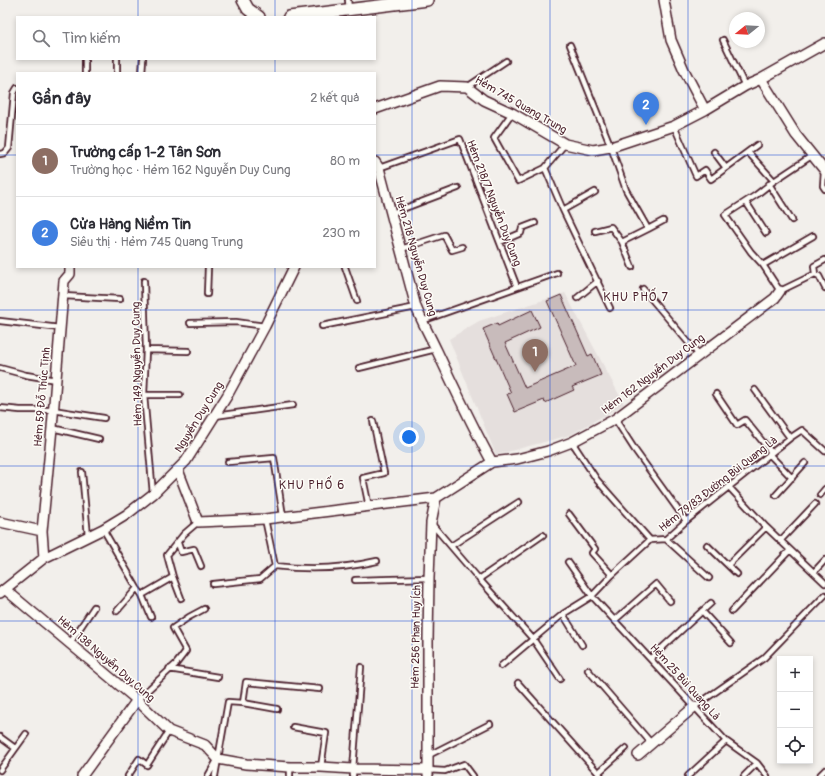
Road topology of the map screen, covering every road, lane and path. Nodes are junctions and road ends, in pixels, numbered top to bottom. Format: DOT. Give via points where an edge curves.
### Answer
graph roads {
  1 [pos="243,0"];
  2 [pos="427,0"];
  3 [pos="664,0"];
  4 [pos="348,5"];
  5 [pos="258,16"];
  6 [pos="294,16"];
  7 [pos="723,40"];
  8 [pos="825,43"];
  9 [pos="570,45"];
  10 [pos="85,60"];
  11 [pos="117,60"];
  12 [pos="143,60"];
  13 [pos="506,61"];
  14 [pos="84,72"];
  15 [pos="117,72"];
  16 [pos="142,72"];
  17 [pos="761,79"];
  18 [pos="745,86"];
  19 [pos="467,87"];
  20 [pos="16,90"];
  21 [pos="376,109"];
  22 [pos="705,110"];
  23 [pos="512,113"];
  24 [pos="674,126"];
  25 [pos="565,144"];
  26 [pos="757,145"];
  27 [pos="611,147"];
  28 [pos="714,152"];
  29 [pos="748,152"];
  30 [pos="0,154"];
  31 [pos="813,155"];
  32 [pos="377,165"];
  33 [pos="545,168"];
  34 [pos="726,168"];
  35 [pos="825,171"];
  36 [pos="774,180"];
  37 [pos="769,184"];
  38 [pos="458,188"];
  39 [pos="825,190"];
  40 [pos="595,192"];
  41 [pos="746,202"];
  42 [pos="563,210"];
  43 [pos="392,213"];
  44 [pos="792,220"];
  45 [pos="663,221"];
  46 [pos="535,223"];
  47 [pos="648,230"];
  48 [pos="595,231"];
  49 [pos="766,233"];
  50 [pos="813,236"];
  51 [pos="500,242"];
  52 [pos="622,242"];
  53 [pos="462,247"];
  54 [pos="401,249"];
  55 [pos="825,260"];
  56 [pos="763,265"];
  57 [pos="632,267"];
  58 [pos="70,268"];
  59 [pos="208,268"];
  60 [pos="294,268"];
  61 [pos="345,268"];
  62 [pos="557,273"];
  63 [pos="815,274"];
  64 [pos="144,281"];
  65 [pos="598,281"];
  66 [pos="517,287"];
  67 [pos="825,288"];
  68 [pos="643,289"];
  69 [pos="780,291"];
  70 [pos="207,294"];
  71 [pos="63,296"];
  72 [pos="577,298"];
  73 [pos="120,299"];
  74 [pos="357,301"];
  75 [pos="416,307"];
  76 [pos="610,308"];
  77 [pos="0,321"];
  78 [pos="422,321"];
  79 [pos="190,323"];
  80 [pos="265,326"];
  81 [pos="322,326"];
  82 [pos="60,328"];
  83 [pos="146,350"];
  84 [pos="436,350"];
  85 [pos="188,351"];
  86 [pos="699,355"];
  87 [pos="0,368"];
  88 [pos="359,368"];
  89 [pos="56,380"];
  90 [pos="755,390"];
  91 [pos="716,394"];
  92 [pos="144,395"];
  93 [pos="180,395"];
  94 [pos="293,404"];
  95 [pos="0,408"];
  96 [pos="53,410"];
  97 [pos="215,416"];
  98 [pos="104,418"];
  99 [pos="614,419"];
  100 [pos="373,421"];
  101 [pos="52,428"];
  102 [pos="790,438"];
  103 [pos="99,439"];
  104 [pos="572,442"];
  105 [pos="825,451"];
  106 [pos="770,453"];
  107 [pos="228,462"];
  108 [pos="492,462"];
  109 [pos="805,463"];
  110 [pos="178,470"];
  111 [pos="82,472"];
  112 [pos="792,478"];
  113 [pos="729,487"];
  114 [pos="825,489"];
  115 [pos="153,494"];
  116 [pos="776,495"];
  117 [pos="820,495"];
  118 [pos="436,498"];
  119 [pos="519,502"];
  120 [pos="815,504"];
  121 [pos="369,507"];
  122 [pos="568,514"];
  123 [pos="283,516"];
  124 [pos="265,519"];
  125 [pos="686,521"];
  126 [pos="0,522"];
  127 [pos="198,522"];
  128 [pos="432,523"];
  129 [pos="766,526"];
  130 [pos="103,529"];
  131 [pos="42,531"];
  132 [pos="543,535"];
  133 [pos="88,536"];
  134 [pos="666,539"];
  135 [pos="650,540"];
  136 [pos="780,541"];
  137 [pos="178,543"];
  138 [pos="707,545"];
  139 [pos="451,546"];
  140 [pos="790,550"];
  141 [pos="44,558"];
  142 [pos="825,560"];
  143 [pos="377,561"];
  144 [pos="568,562"];
  145 [pos="728,565"];
  146 [pos="201,566"];
  147 [pos="275,566"];
  148 [pos="814,572"];
  149 [pos="737,574"];
  150 [pos="612,575"];
  151 [pos="173,577"];
  152 [pos="430,578"];
  153 [pos="709,578"];
  154 [pos="479,579"];
  155 [pos="355,580"];
  156 [pos="825,583"];
  157 [pos="213,584"];
  158 [pos="137,588"];
  159 [pos="3,592"];
  160 [pos="142,595"];
  161 [pos="592,596"];
  162 [pos="825,596"];
  163 [pos="181,598"];
  164 [pos="670,602"];
  165 [pos="711,603"];
  166 [pos="94,607"];
  167 [pos="204,609"];
  168 [pos="117,611"];
  169 [pos="702,611"];
  170 [pos="732,611"];
  171 [pos="563,614"];
  172 [pos="151,617"];
  173 [pos="616,620"];
  174 [pos="533,639"];
  175 [pos="70,643"];
  176 [pos="731,643"];
  177 [pos="582,645"];
  178 [pos="651,658"];
  179 [pos="501,666"];
  180 [pos="361,667"];
  181 [pos="169,669"];
  182 [pos="588,670"];
  183 [pos="218,678"];
  184 [pos="560,679"];
  185 [pos="518,683"];
  186 [pos="320,689"];
  187 [pos="137,700"];
  188 [pos="243,703"];
  189 [pos="694,707"];
  190 [pos="277,709"];
  191 [pos="490,724"];
  192 [pos="293,727"];
  193 [pos="169,731"];
  194 [pos="26,734"];
  195 [pos="0,737"];
  196 [pos="726,741"];
  197 [pos="652,744"];
  198 [pos="15,748"];
  199 [pos="626,748"];
  200 [pos="638,755"];
  201 [pos="427,756"];
  202 [pos="218,759"];
  203 [pos="757,763"];
  204 [pos="321,767"];
  205 [pos="0,770"];
  206 [pos="825,770"];
  207 [pos="290,772"];
  208 [pos="353,773"];
  209 [pos="428,773"];
  210 [pos="600,774"];
  211 [pos="82,776"];
  212 [pos="128,776"];
  213 [pos="208,776"];
  214 [pos="215,776"];
  215 [pos="473,776"];
  216 [pos="688,776"];
  217 [pos="744,776"];
  218 [pos="768,776"];
  219 [pos="819,776"];
  1 -- 5 [label="street" via="248,9"];
  2 -- 4 [label="street"];
  3 -- 22 [label="street" via="671,40"];
  4 -- 6 [label="street"];
  7 -- 18 [label="lane"];
  8 -- 17 [label="street, Hẻm 745 Quang Trung"];
  9 -- 27 [label="lane"];
  10 -- 14 [label="lane"];
  11 -- 15 [label="lane"];
  12 -- 16 [label="lane"];
  13 -- 19 [label="lane"];
  17 -- 18 [label="street, Hẻm 745 Quang Trung"];
  17 -- 31 [label="street" via="796,135"];
  18 -- 22 [label="street, Hẻm 745 Quang Trung"];
  19 -- 21 [label="street, Hẻm 745 Quang Trung" via="440,86"];
  19 -- 23 [label="street, Hẻm 745 Quang Trung" via="484,100"];
  20 -- 30 [label="lane" via="8,148 5,153"];
  22 -- 24 [label="street, Hẻm 745 Quang Trung"];
  23 -- 25 [label="street, Hẻm 745 Quang Trung"];
  23 -- 33 [label="lane" via="494,138 518,181"];
  24 -- 27 [label="street, Hẻm 745 Quang Trung"];
  24 -- 34 [label="lane" via="696,176 705,170 711,179"];
  25 -- 27 [label="street, Hẻm 745 Quang Trung" via="594,150"];
  25 -- 33 [label="lane"];
  26 -- 29 [label="lane"];
  27 -- 47 [label="lane" via="626,190"];
  28 -- 34 [label="lane"];
  29 -- 34 [label="lane"];
  29 -- 36 [label="lane"];
  31 -- 35 [label="street"];
  31 -- 36 [label="lane"];
  32 -- 43 [label="street, Hẻm 218 Nguyễn Duy Cung"];
  32 -- 51 [label="lane, Hẻm 218/7 Nguyễn Duy Cung" via="460,139"];
  33 -- 42 [label="lane"];
  35 -- 39 [label="lane"];
  36 -- 37 [label="lane"];
  37 -- 41 [label="lane"];
  37 -- 44 [label="lane"];
  38 -- 43 [label="lane"];
  40 -- 42 [label="lane"];
  41 -- 49 [label="lane"];
  41 -- 56 [label="lane" via="725,215"];
  42 -- 65 [label="lane"];
  43 -- 54 [label="street, Hẻm 218 Nguyễn Duy Cung"];
  45 -- 47 [label="lane"];
  46 -- 51 [label="lane" via="522,228 521,233"];
  47 -- 52 [label="lane"];
  48 -- 52 [label="lane" via="611,227"];
  50 -- 56 [label="lane"];
  51 -- 66 [label="lane, Hẻm 218/7 Nguyễn Duy Cung"];
  52 -- 57 [label="lane"];
  53 -- 54 [label="lane" via="452,250 444,235"];
  54 -- 75 [label="street, Hẻm 218 Nguyễn Duy Cung"];
  55 -- 63 [label="lane" via="814,266"];
  56 -- 69 [label="lane"];
  58 -- 71 [label="street, Hẻm 59 Đỗ Thúc Tịnh" via="70,274 64,281"];
  59 -- 70 [label="lane"];
  60 -- 80 [label="street, Nguyễn Duy Cung"];
  61 -- 74 [label="lane"];
  62 -- 66 [label="lane"];
  63 -- 67 [label="lane" via="819,276"];
  63 -- 69 [label="lane, Hẻm 162 Nguyễn Duy Cung"];
  64 -- 83 [label="lane, Hẻm 149 Nguyễn Duy Cung"];
  65 -- 72 [label="lane"];
  65 -- 76 [label="lane"];
  66 -- 78 [label="lane"];
  68 -- 86 [label="lane"];
  69 -- 86 [label="street, Hẻm 162 Nguyễn Duy Cung" via="775,298"];
  71 -- 73 [label="lane"];
  71 -- 82 [label="street, Hẻm 59 Đỗ Thúc Tịnh"];
  75 -- 78 [label="street, Hẻm 218 Nguyễn Duy Cung"];
  75 -- 81 [label="lane"];
  77 -- 82 [label="lane"];
  78 -- 84 [label="street, Hẻm 218 Nguyễn Duy Cung"];
  79 -- 80 [label="lane" via="236,322"];
  80 -- 97 [label="street, Nguyễn Duy Cung"];
  82 -- 89 [label="street, Hẻm 59 Đỗ Thúc Tịnh"];
  83 -- 85 [label="lane"];
  83 -- 92 [label="lane, Hẻm 149 Nguyễn Duy Cung"];
  84 -- 88 [label="lane"];
  84 -- 108 [label="street, Hẻm 218 Nguyễn Duy Cung"];
  86 -- 99 [label="street, Hẻm 162 Nguyễn Duy Cung"];
  87 -- 89 [label="lane"];
  89 -- 96 [label="street, Hẻm 59 Đỗ Thúc Tịnh"];
  90 -- 102 [label="lane"];
  91 -- 106 [label="lane" via="737,424 745,420"];
  92 -- 93 [label="lane"];
  92 -- 115 [label="lane, Hẻm 149 Nguyễn Duy Cung"];
  94 -- 97 [label="lane"];
  95 -- 96 [label="lane"];
  96 -- 98 [label="lane"];
  96 -- 101 [label="street, Hẻm 59 Đỗ Thúc Tịnh"];
  97 -- 110 [label="street, Nguyễn Duy Cung" via="192,454"];
  99 -- 104 [label="street, Hẻm 162 Nguyễn Duy Cung"];
  99 -- 125 [label="lane"];
  100 -- 121 [label="lane" via="384,473 363,478"];
  101 -- 103 [label="lane"];
  101 -- 131 [label="street, Hẻm 59 Đỗ Thúc Tịnh"];
  102 -- 105 [label="lane, Hẻm 79/83 Đường Bùi Quang Là" via="802,430"];
  102 -- 106 [label="lane, Hẻm 79/83 Đường Bùi Quang Là"];
  104 -- 108 [label="street, Hẻm 162 Nguyễn Duy Cung" via="517,459"];
  104 -- 135 [label="lane" via="597,480"];
  106 -- 112 [label="lane"];
  106 -- 113 [label="lane, Hẻm 79/83 Đường Bùi Quang Là"];
  107 -- 123 [label="lane" via="274,458"];
  108 -- 118 [label="street, Hẻm 162 Nguyễn Duy Cung"];
  109 -- 112 [label="lane"];
  110 -- 115 [label="street, Nguyễn Duy Cung"];
  110 -- 127 [label="street"];
  111 -- 133 [label="lane"];
  112 -- 116 [label="lane"];
  113 -- 125 [label="lane, Hẻm 79/83 Đường Bùi Quang Là"];
  113 -- 129 [label="lane"];
  114 -- 117 [label="lane"];
  115 -- 130 [label="street, Nguyễn Duy Cung"];
  118 -- 121 [label="street, Hẻm 162 Nguyễn Duy Cung"];
  118 -- 128 [label="street, Hẻm 256 Phan Huy Ích"];
  119 -- 139 [label="lane"];
  120 -- 136 [label="lane"];
  121 -- 123 [label="street, Hẻm 162 Nguyễn Duy Cung"];
  122 -- 150 [label="lane" via="595,549 592,553"];
  123 -- 124 [label="street, Hẻm 162 Nguyễn Duy Cung"];
  124 -- 127 [label="street, Hẻm 162 Nguyễn Duy Cung"];
  124 -- 147 [label="lane"];
  125 -- 134 [label="lane, Hẻm 79/83 Đường Bùi Quang Là"];
  126 -- 131 [label="street"];
  127 -- 137 [label="lane"];
  128 -- 139 [label="lane"];
  128 -- 152 [label="street, Hẻm 256 Phan Huy Ích"];
  129 -- 136 [label="lane"];
  129 -- 145 [label="lane"];
  130 -- 133 [label="street, Nguyễn Duy Cung"];
  130 -- 158 [label="lane"];
  131 -- 141 [label="street, Hẻm 59 Đỗ Thúc Tịnh"];
  132 -- 154 [label="lane"];
  133 -- 141 [label="street, Nguyễn Duy Cung"];
  134 -- 135 [label="lane, Hẻm 79/83 Đường Bùi Quang Là"];
  134 -- 153 [label="lane"];
  135 -- 150 [label="lane, Hẻm 79/83 Đường Bùi Quang Là"];
  136 -- 140 [label="lane"];
  137 -- 146 [label="lane" via="181,552 194,549"];
  137 -- 151 [label="lane" via="167,555"];
  138 -- 145 [label="lane"];
  139 -- 154 [label="lane"];
  140 -- 148 [label="lane"];
  140 -- 170 [label="lane"];
  141 -- 159 [label="street, Nguyễn Duy Cung"];
  142 -- 148 [label="lane"];
  143 -- 147 [label="lane" via="346,567 300,569"];
  144 -- 161 [label="lane, Hẻm 25 Bùi Quang Là"];
  145 -- 149 [label="lane"];
  147 -- 157 [label="lane" via="260,579"];
  148 -- 156 [label="lane"];
  150 -- 161 [label="lane, Hẻm 79/83 Đường Bùi Quang Là"];
  151 -- 160 [label="lane"];
  151 -- 163 [label="lane"];
  152 -- 155 [label="lane"];
  152 -- 201 [label="street, Hẻm 256 Phan Huy Ích"];
  154 -- 174 [label="lane"];
  158 -- 160 [label="lane"];
  158 -- 168 [label="lane"];
  159 -- 175 [label="street, Hẻm 138 Nguyễn Duy Cung"];
  160 -- 172 [label="lane"];
  161 -- 171 [label="lane, Hẻm 79/83 Đường Bùi Quang Là"];
  161 -- 173 [label="lane, Hẻm 25 Bùi Quang Là"];
  162 -- 189 [label="lane" via="764,658"];
  164 -- 173 [label="lane" via="656,584"];
  165 -- 169 [label="lane"];
  166 -- 175 [label="lane"];
  167 -- 181 [label="lane" via="188,616 173,628 186,651"];
  169 -- 176 [label="lane"];
  169 -- 178 [label="lane"];
  171 -- 174 [label="lane, Hẻm 79/83 Đường Bùi Quang Là"];
  171 -- 177 [label="lane"];
  173 -- 178 [label="lane, Hẻm 25 Bùi Quang Là"];
  174 -- 179 [label="lane, Hẻm 79/83 Đường Bùi Quang Là"];
  174 -- 184 [label="lane"];
  175 -- 187 [label="street, Hẻm 138 Nguyễn Duy Cung"];
  178 -- 189 [label="lane, Hẻm 25 Bùi Quang Là"];
  180 -- 208 [label="lane"];
  181 -- 183 [label="lane"];
  181 -- 187 [label="lane"];
  182 -- 197 [label="lane"];
  185 -- 210 [label="lane"];
  186 -- 188 [label="lane" via="246,682"];
  187 -- 193 [label="street, Hẻm 138 Nguyễn Duy Cung"];
  187 -- 211 [label="street"];
  188 -- 190 [label="lane"];
  188 -- 202 [label="lane" via="228,702"];
  189 -- 196 [label="lane, Hẻm 25 Bùi Quang Là"];
  189 -- 197 [label="street"];
  191 -- 201 [label="lane"];
  192 -- 204 [label="lane" via="326,733"];
  193 -- 202 [label="street, Hẻm 138 Nguyễn Duy Cung" via="205,745"];
  193 -- 212 [label="lane" via="147,765 139,759"];
  194 -- 198 [label="lane"];
  195 -- 198 [label="lane"];
  196 -- 203 [label="lane, Hẻm 25 Bùi Quang Là"];
  196 -- 216 [label="lane"];
  197 -- 200 [label="street"];
  198 -- 205 [label="lane"];
  199 -- 210 [label="lane"];
  201 -- 209 [label="street, Hẻm 256 Phan Huy Ích"];
  202 -- 207 [label="street"];
  202 -- 213 [label="lane"];
  202 -- 214 [label="lane"];
  203 -- 217 [label="lane"];
  203 -- 218 [label="lane, Hẻm 25 Bùi Quang Là"];
  204 -- 207 [label="street"];
  204 -- 208 [label="street"];
  206 -- 219 [label="lane"];
  208 -- 209 [label="street"];
  209 -- 215 [label="lane" via="445,771 464,764"];
}
